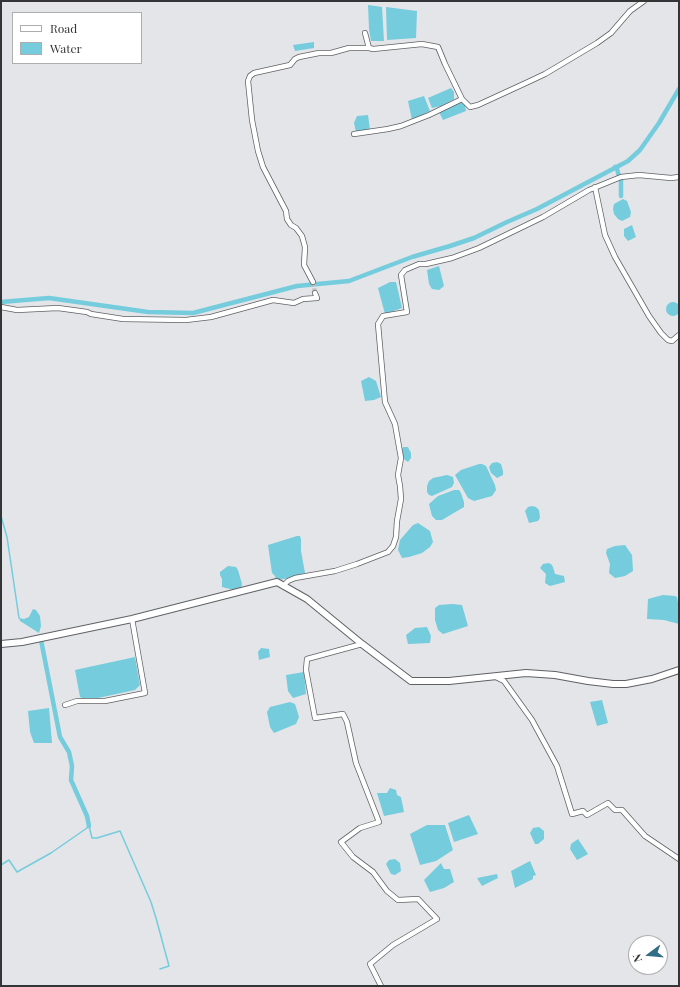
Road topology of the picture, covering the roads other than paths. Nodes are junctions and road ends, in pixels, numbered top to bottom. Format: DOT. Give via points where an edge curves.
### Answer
graph roads {
  1 [pos="644,1"];
  2 [pos="365,33"];
  3 [pos="369,48"];
  4 [pos="462,99"];
  5 [pos="354,134"];
  6 [pos="679,177"];
  7 [pos="595,187"];
  8 [pos="313,282"];
  9 [pos="315,293"];
  10 [pos="1,307"];
  11 [pos="679,335"];
  12 [pos="283,586"];
  13 [pos="132,619"];
  14 [pos="1,644"];
  15 [pos="362,644"];
  16 [pos="679,670"];
  17 [pos="496,676"];
  18 [pos="65,705"];
  19 [pos="679,859"];
  20 [pos="381,986"];
  1 -- 4 [label="street" via="630,11 611,33 545,74 478,105 470,107"];
  2 -- 3 [label="street"];
  3 -- 4 [label="street" via="422,44 438,47"];
  3 -- 8 [label="street" via="349,48 299,57 290,65 254,73 248,81 252,120 263,167 286,211 287,219 302,236 305,247 304,265"];
  4 -- 5 [label="street" via="400,126"];
  6 -- 7 [label="street" via="631,175"];
  7 -- 11 [label="street" via="605,235 615,257 661,333 672,341"];
  7 -- 12 [label="street" via="543,217 479,248 452,258 419,264 405,270 401,275 407,312 384,316 378,324 386,402 395,424 401,458 398,475 401,499 393,546 388,552 357,564 295,578"];
  9 -- 10 [label="street" via="317,298 303,299 294,304 273,300 211,317 186,320 123,319 58,308 17,310"];
  12 -- 13 [label="street" via="277,582"];
  12 -- 15 [label="street" via="307,600"];
  13 -- 14 [label="street"];
  13 -- 18 [label="street" via="145,693 105,701 77,701"];
  15 -- 17 [label="street" via="411,681 449,681"];
  15 -- 20 [label="street" via="306,660 315,718 343,714 356,763 379,822 360,828 341,842 398,900 418,899 437,919 393,945 370,964"];
  16 -- 17 [label="street" via="626,684 526,673"];
  17 -- 19 [label="street" via="504,681 532,720 557,766 572,814 583,810 587,815 608,804 615,810 622,810 645,836"];
}
